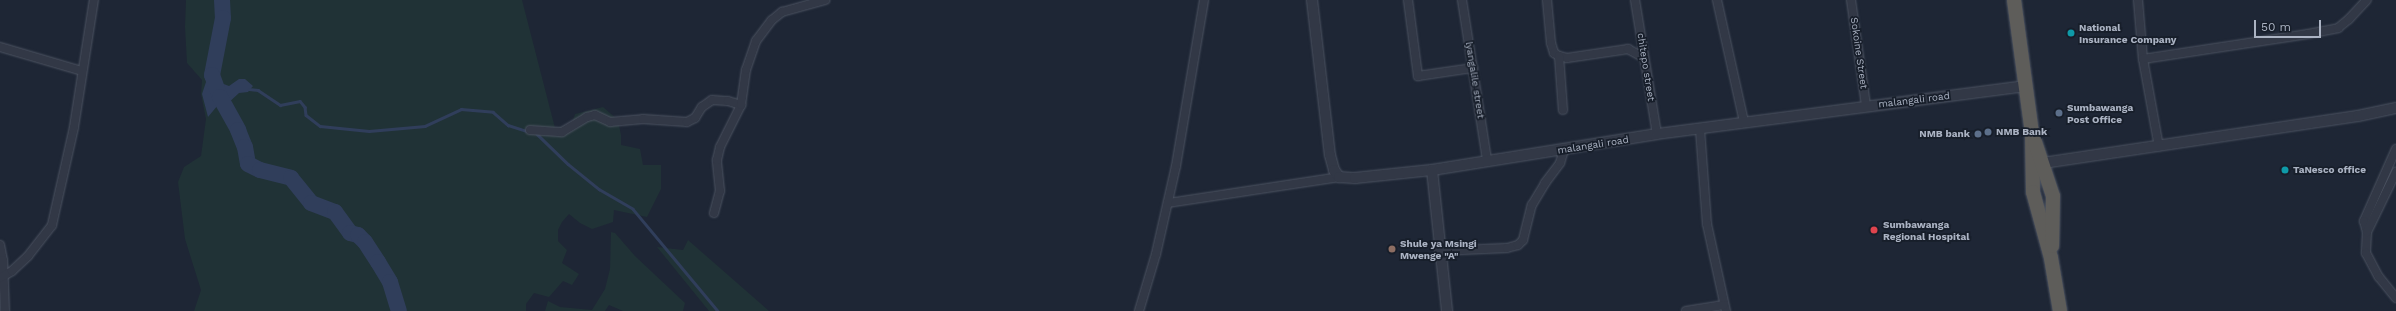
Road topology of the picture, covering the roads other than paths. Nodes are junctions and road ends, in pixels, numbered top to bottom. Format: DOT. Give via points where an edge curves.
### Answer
graph roads {
  1 [pos="94,0"];
  2 [pos="825,0"];
  3 [pos="1204,0"];
  4 [pos="1312,0"];
  5 [pos="1408,0"];
  6 [pos="1462,0"];
  7 [pos="1547,0"];
  8 [pos="1635,0"];
  9 [pos="1717,0"];
  10 [pos="1851,0"];
  11 [pos="2014,0"];
  12 [pos="2138,0"];
  13 [pos="2367,0"];
  14 [pos="0,47"];
  15 [pos="1559,56"];
  16 [pos="1644,58"];
  17 [pos="2143,59"];
  18 [pos="1472,68"];
  19 [pos="82,71"];
  20 [pos="2025,86"];
  21 [pos="741,105"];
  22 [pos="1866,106"];
  23 [pos="2396,108"];
  24 [pos="1563,110"];
  25 [pos="1744,122"];
  26 [pos="1700,128"];
  27 [pos="530,130"];
  28 [pos="1657,134"];
  29 [pos="2032,134"];
  30 [pos="2159,147"];
  31 [pos="2396,149"];
  32 [pos="1564,150"];
  33 [pos="1487,160"];
  34 [pos="2043,163"];
  35 [pos="1432,170"];
  36 [pos="2396,172"];
  37 [pos="1339,177"];
  38 [pos="2050,182"];
  39 [pos="2033,186"];
  40 [pos="2053,200"];
  41 [pos="1168,203"];
  42 [pos="2035,203"];
  43 [pos="714,213"];
  44 [pos="2367,232"];
  45 [pos="0,245"];
  46 [pos="1439,251"];
  47 [pos="2051,258"];
  48 [pos="2,278"];
  49 [pos="2396,298"];
  50 [pos="1725,308"];
  51 [pos="5,311"];
  52 [pos="1139,311"];
  53 [pos="1447,311"];
  54 [pos="1686,311"];
  55 [pos="2060,311"];
  1 -- 19 [label="street"];
  2 -- 21 [label="street" via="782,12 762,31 746,70"];
  3 -- 41 [label="street" via="1188,105"];
  4 -- 37 [label="street" via="1330,155"];
  5 -- 18 [label="street" via="1418,76"];
  6 -- 18 [label="street, lyangalile street"];
  7 -- 15 [label="street" via="1554,53"];
  8 -- 16 [label="street, chitepo street"];
  9 -- 25 [label="street"];
  10 -- 22 [label="street, Sokoine Street"];
  11 -- 20 [label="highway"];
  12 -- 17 [label="street"];
  13 -- 17 [label="street" via="2338,28"];
  14 -- 19 [label="street"];
  15 -- 16 [label="street" via="1567,58 1628,49"];
  15 -- 24 [label="street"];
  16 -- 28 [label="street, chitepo street"];
  17 -- 30 [label="street"];
  18 -- 33 [label="street, lyangalile street"];
  19 -- 48 [label="street" via="70,147 52,225 28,256"];
  20 -- 22 [label="street, malangali road"];
  20 -- 29 [label="highway"];
  21 -- 27 [label="street" via="712,100 702,107 695,118 687,122 638,119 610,122 596,115 587,117 562,132"];
  21 -- 43 [label="street" via="720,147 720,191"];
  22 -- 25 [label="street, malangali road"];
  23 -- 30 [label="street"];
  25 -- 26 [label="street, malangali road"];
  26 -- 28 [label="street, malangali road"];
  26 -- 50 [label="street" via="1707,224"];
  28 -- 32 [label="street, malangali road"];
  29 -- 34 [label="highway"];
  29 -- 39 [label="highway"];
  30 -- 34 [label="street"];
  31 -- 44 [label="street" via="2364,221"];
  32 -- 33 [label="street, malangali road"];
  32 -- 46 [label="street" via="1560,163 1532,205 1522,240 1518,245 1507,248"];
  33 -- 35 [label="street, malangali road"];
  34 -- 38 [label="highway"];
  35 -- 37 [label="street, malangali road" via="1354,178"];
  35 -- 46 [label="street"];
  36 -- 44 [label="street"];
  37 -- 41 [label="street"];
  38 -- 39 [label="highway" via="2041,182"];
  38 -- 40 [label="highway"];
  39 -- 42 [label="highway"];
  40 -- 42 [label="highway"];
  40 -- 47 [label="highway"];
  41 -- 52 [label="street"];
  42 -- 47 [label="highway"];
  44 -- 49 [label="street" via="2366,253 2379,277"];
  45 -- 48 [label="street"];
  46 -- 53 [label="street"];
  47 -- 55 [label="highway"];
  48 -- 51 [label="street"];
  50 -- 54 [label="street"];
}
